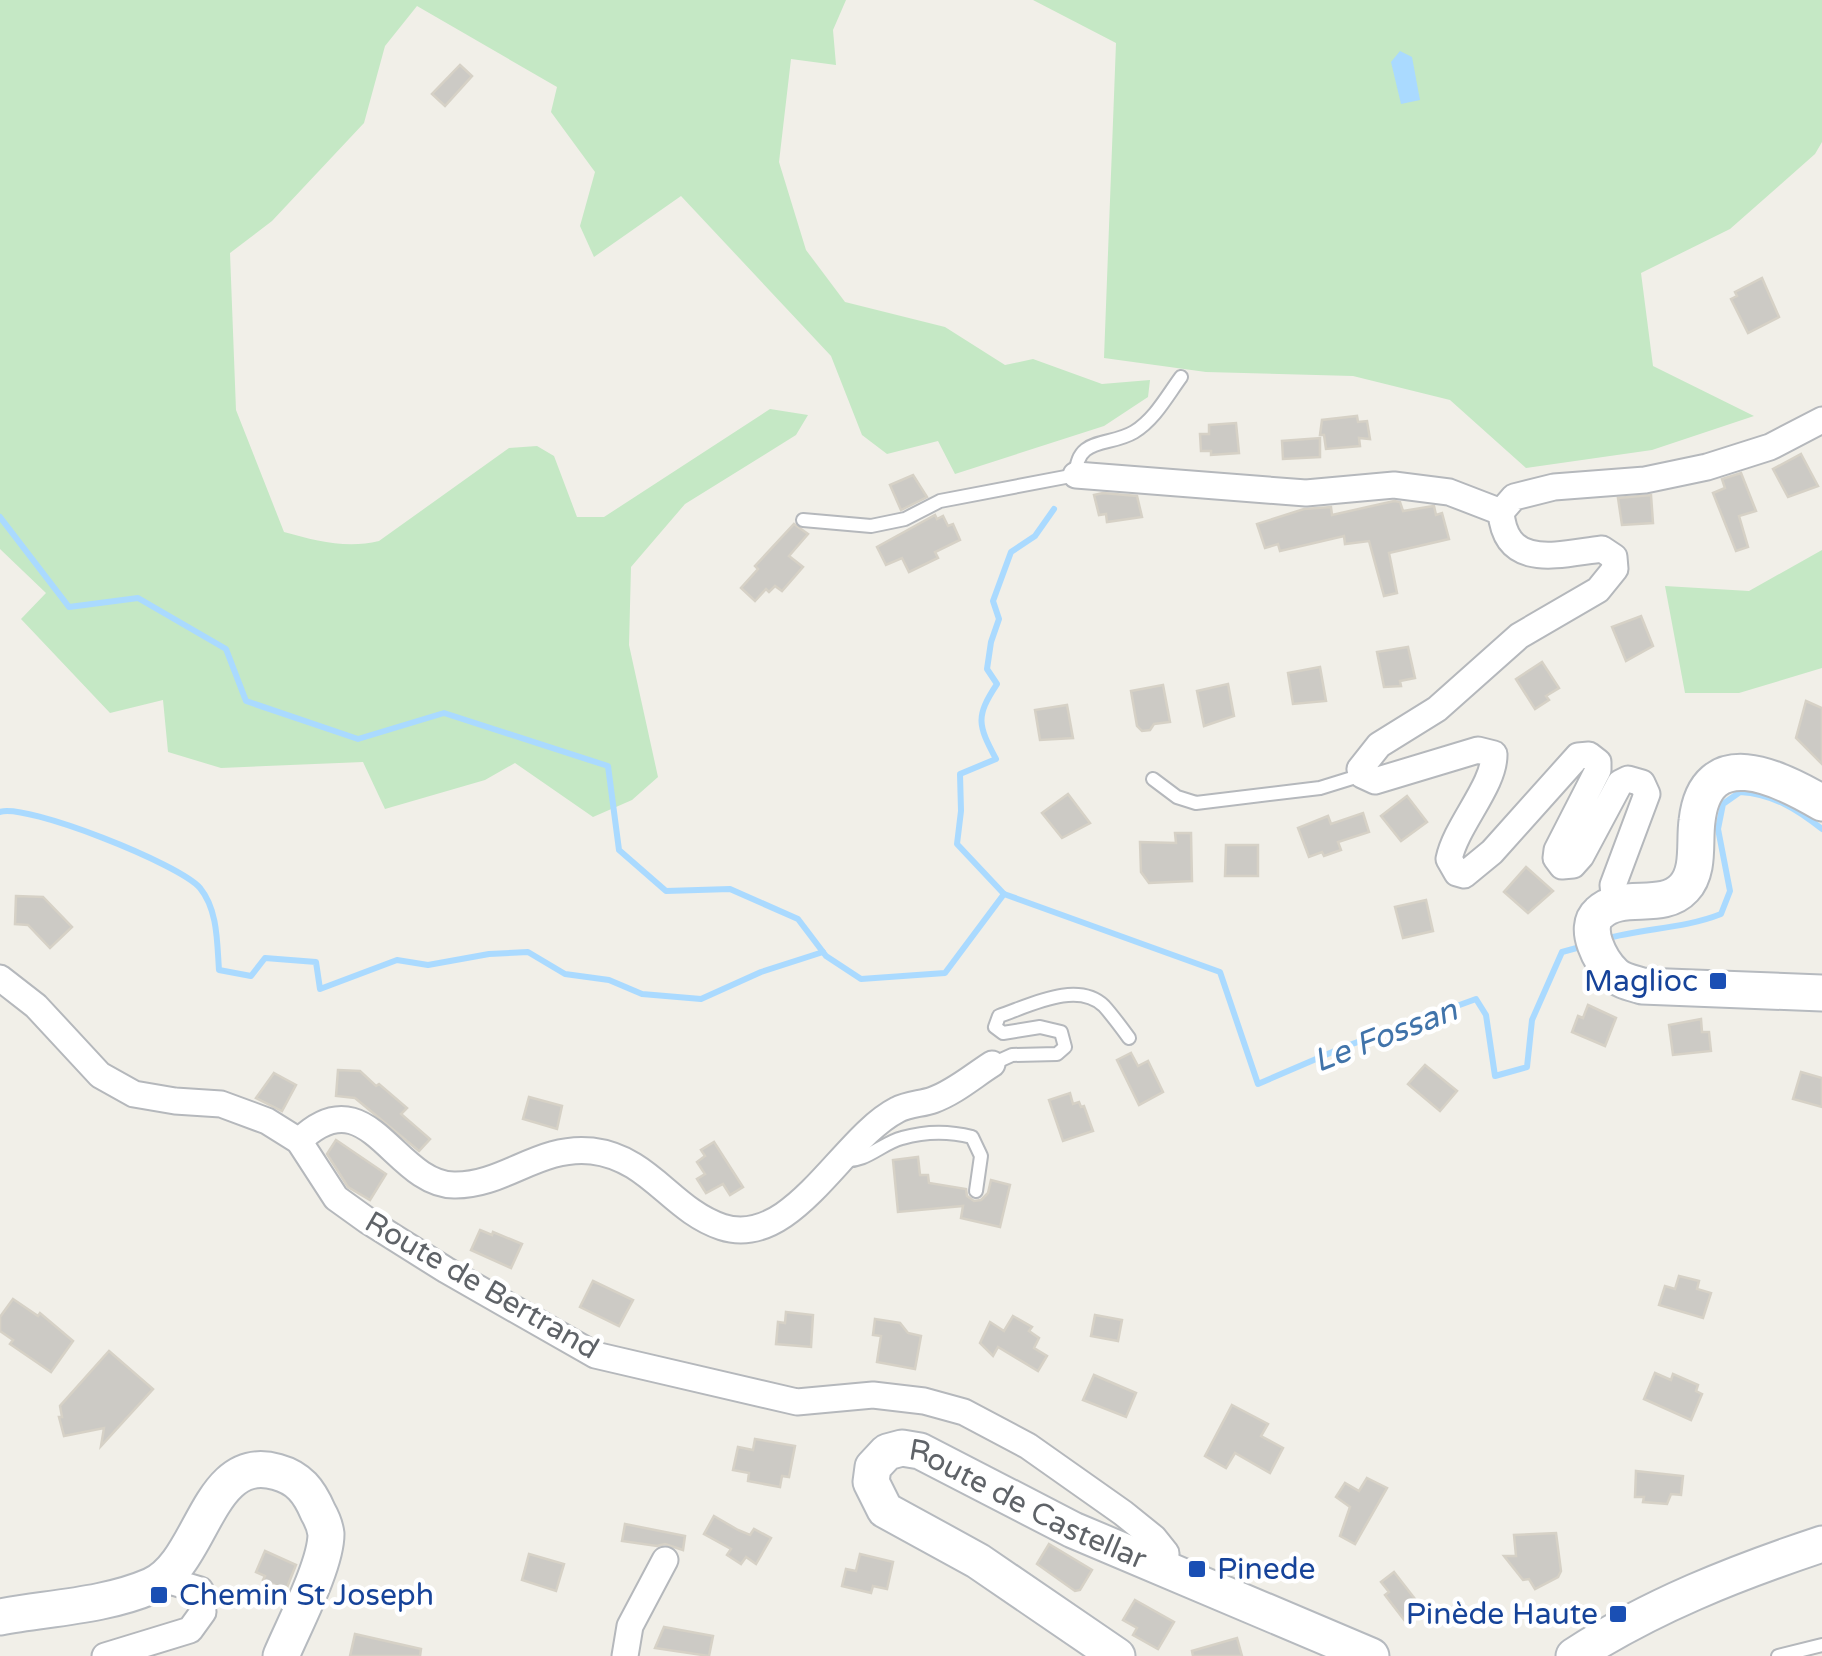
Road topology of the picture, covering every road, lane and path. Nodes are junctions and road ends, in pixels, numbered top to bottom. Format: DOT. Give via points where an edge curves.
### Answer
graph roads {
  1 [pos="1181,377"];
  2 [pos="1822,420"];
  3 [pos="1076,475"];
  4 [pos="1501,512"];
  5 [pos="804,520"];
  6 [pos="1362,775"];
  7 [pos="1153,780"];
  8 [pos="1822,802"];
  9 [pos="1615,904"];
  10 [pos="0,978"];
  11 [pos="1822,993"];
  12 [pos="1129,1038"];
  13 [pos="992,1064"];
  14 [pos="299,1141"];
  15 [pos="841,1160"];
  16 [pos="976,1191"];
  17 [pos="1822,1544"];
  18 [pos="665,1560"];
  19 [pos="1165,1568"];
  20 [pos="163,1579"];
  21 [pos="0,1617"];
  22 [pos="1822,1646"];
  23 [pos="105,1656"];
  24 [pos="281,1656"];
  25 [pos="625,1656"];
  26 [pos="1117,1656"];
  27 [pos="1371,1656"];
  28 [pos="1574,1656"];
  29 [pos="1778,1656"];
  1 -- 3 [label="lane" via="1132,433 1085,448"];
  2 -- 4 [label="street" via="1770,448 1707,467 1554,487 1514,497"];
  3 -- 4 [label="street" via="1306,493 1394,485 1450,492"];
  3 -- 5 [label="lane" via="940,501 905,519 871,526"];
  4 -- 6 [label="street" via="1503,534 1519,551 1545,556 1602,549 1614,556 1615,569 1598,590 1520,636 1437,709 1378,745 1363,762"];
  6 -- 7 [label="lane" via="1320,788 1196,803"];
  6 -- 9 [label="street" via="1388,780 1478,750 1494,754 1452,840 1448,859 1464,875 1578,756 1589,755 1598,770 1557,850 1562,866 1581,856 1620,782 1642,783 1647,794 1613,885"];
  8 -- 9 [label="street" via="1761,774 1718,776 1701,797 1688,884 1672,899"];
  9 -- 11 [label="street" via="1594,919 1596,944 1616,977 1642,986"];
  10 -- 14 [label="street, Route de Bertrand" via="100,1075 134,1094 222,1104"];
  12 -- 13 [label="lane" via="1102,1004 1083,994 1053,998 999,1016 995,1027 1061,1032 1064,1047 1057,1054 1012,1055"];
  13 -- 15 [label="street" via="934,1099 898,1109"];
  14 -- 15 [label="street" via="336,1119 362,1123 432,1180 452,1186 486,1181 560,1150 614,1155 647,1172 693,1212 752,1232 788,1213"];
  14 -- 19 [label="street, Route de Bertrand" via="336,1198 595,1354 797,1402 872,1395 964,1412 1028,1446 1122,1513 1154,1538 1166,1554"];
  15 -- 16 [label="lane" via="854,1162 900,1138 948,1131 972,1137 980,1156"];
  17 -- 28 [label="street" via="1737,1572 1621,1626"];
  18 -- 25 [label="street" via="630,1626"];
  19 -- 26 [label="street, Route de Castellar" via="1073,1530 920,1451 888,1452 874,1467 876,1499 885,1510 978,1561"];
  19 -- 27 [label="street, Route de Castellar"];
  20 -- 21 [label="street" via="122,1596"];
  20 -- 23 [label="street" via="200,1590 203,1612 190,1630"];
  20 -- 24 [label="street" via="180,1562 224,1485 247,1470 296,1479 326,1529 324,1551"];
  22 -- 29 [label="lane"];
}
